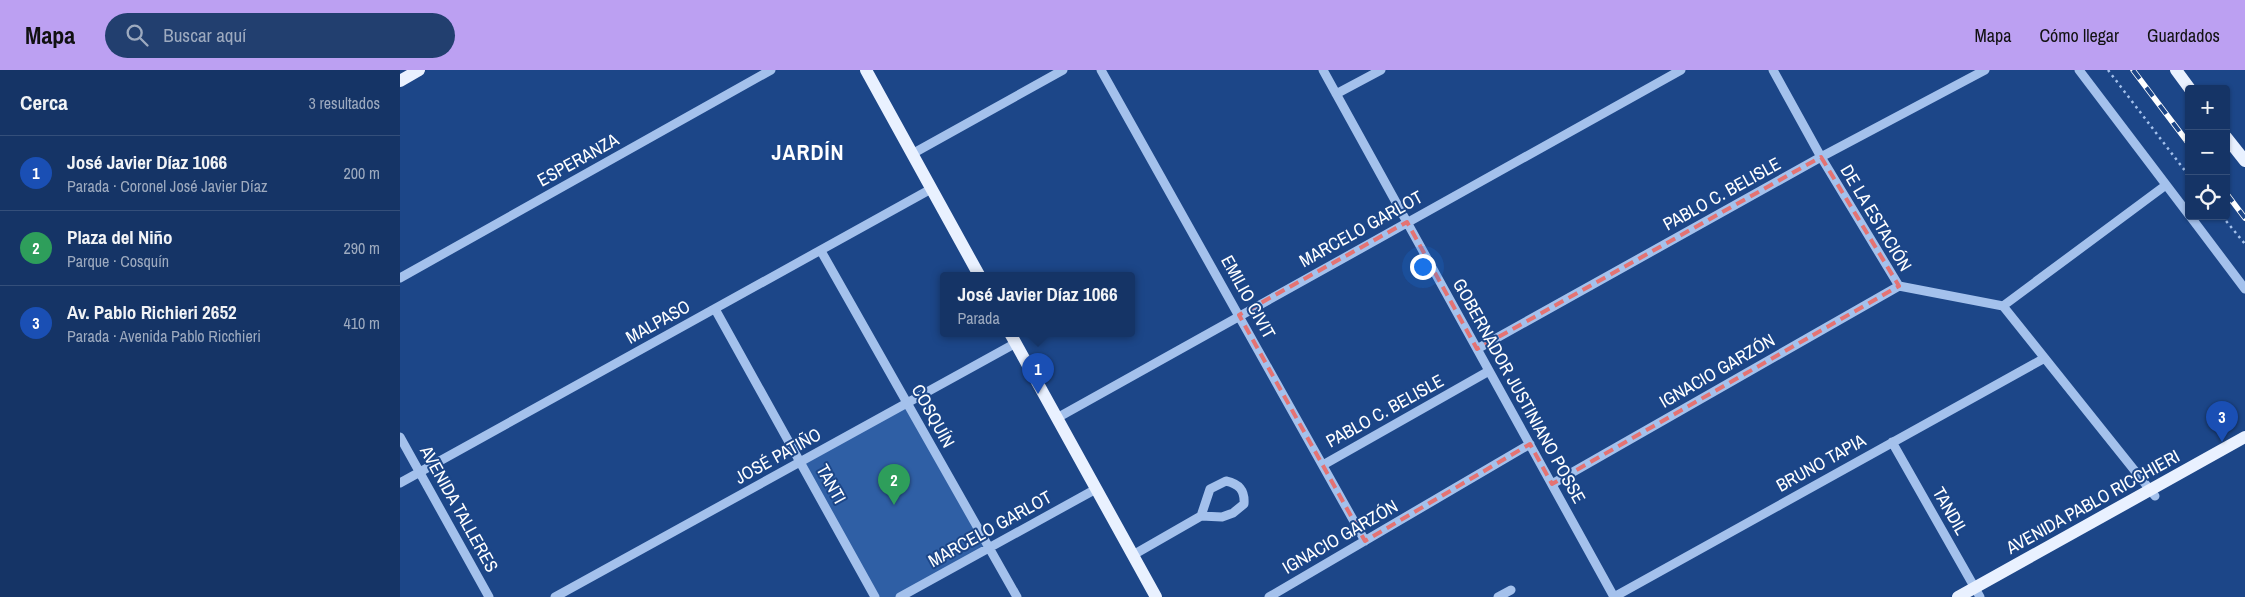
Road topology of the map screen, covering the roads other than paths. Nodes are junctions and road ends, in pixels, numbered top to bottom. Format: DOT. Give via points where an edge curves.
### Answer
graph roads {
  1 [pos="419,70"];
  2 [pos="771,70"];
  3 [pos="866,70"];
  4 [pos="1064,70"];
  5 [pos="1101,70"];
  6 [pos="1323,70"];
  7 [pos="1381,70"];
  8 [pos="1681,70"];
  9 [pos="1773,70"];
  10 [pos="1985,70"];
  11 [pos="2079,70"];
  12 [pos="2176,70"];
  13 [pos="400,81"];
  14 [pos="2187,85"];
  15 [pos="1336,94"];
  16 [pos="2230,142"];
  17 [pos="912,154"];
  18 [pos="1821,157"];
  19 [pos="2245,161"];
  20 [pos="2166,184"];
  21 [pos="932,189"];
  22 [pos="2185,210"];
  23 [pos="2192,220"];
  24 [pos="1407,222"];
  25 [pos="821,250"];
  26 [pos="977,272"];
  27 [pos="400,278"];
  28 [pos="1899,286"];
  29 [pos="2245,289"];
  30 [pos="2003,306"];
  31 [pos="715,309"];
  32 [pos="1239,315"];
  33 [pos="1013,338"];
  34 [pos="1477,349"];
  35 [pos="2043,359"];
  36 [pos="1489,371"];
  37 [pos="907,403"];
  38 [pos="1057,418"];
  39 [pos="400,437"];
  40 [pos="2245,437"];
  41 [pos="1892,442"];
  42 [pos="1530,444"];
  43 [pos="2245,446"];
  44 [pos="800,462"];
  45 [pos="1323,465"];
  46 [pos="420,473"];
  47 [pos="400,484"];
  48 [pos="1552,484"];
  49 [pos="1096,489"];
  50 [pos="2152,493"];
  51 [pos="1200,516"];
  52 [pos="1365,541"];
  53 [pos="989,548"];
  54 [pos="1133,555"];
  55 [pos="1511,590"];
  56 [pos="1978,594"];
  57 [pos="489,597"];
  58 [pos="555,597"];
  59 [pos="875,597"];
  60 [pos="900,597"];
  61 [pos="1017,597"];
  62 [pos="1156,597"];
  63 [pos="1269,597"];
  64 [pos="1498,597"];
  65 [pos="1614,597"];
  66 [pos="1958,597"];
  1 -- 13 [label="main road"];
  2 -- 27 [label="street, ESPERANZA"];
  3 -- 17 [label="main road"];
  4 -- 17 [label="street"];
  5 -- 32 [label="street, EMILIO CIVIT"];
  6 -- 15 [label="street, GOBERNADOR JUSTINIANO POSSE"];
  7 -- 15 [label="street"];
  8 -- 24 [label="street, MARCELO GARLOT"];
  9 -- 18 [label="street, DE LA ESTACIÓN"];
  10 -- 18 [label="street, PABLO C. BELISLE"];
  11 -- 20 [label="street"];
  12 -- 14 [label="main road"];
  15 -- 24 [label="street, GOBERNADOR JUSTINIANO POSSE"];
  16 -- 19 [label="main road"];
  17 -- 21 [label="main road"];
  18 -- 28 [label="street, DE LA ESTACIÓN"];
  18 -- 34 [label="street, PABLO C. BELISLE"];
  20 -- 22 [label="street"];
  20 -- 30 [label="street"];
  21 -- 25 [label="street, MALPASO"];
  21 -- 26 [label="main road"];
  23 -- 29 [label="street"];
  24 -- 32 [label="street, MARCELO GARLOT"];
  24 -- 34 [label="street, GOBERNADOR JUSTINIANO POSSE"];
  25 -- 31 [label="street, MALPASO"];
  25 -- 37 [label="street, COSQUÍN"];
  28 -- 30 [label="street, DE LA ESTACIÓN"];
  28 -- 48 [label="street, IGNACIO GARZÓN"];
  30 -- 35 [label="street"];
  31 -- 44 [label="street, TANTI"];
  31 -- 46 [label="street, MALPASO"];
  32 -- 38 [label="street, MARCELO GARLOT"];
  32 -- 45 [label="street, EMILIO CIVIT"];
  33 -- 37 [label="street, JOSÉ PATIÑO"];
  33 -- 38 [label="main road"];
  34 -- 36 [label="street, GOBERNADOR JUSTINIANO POSSE"];
  35 -- 41 [label="street, BRUNO TAPIA"];
  35 -- 50 [label="street"];
  36 -- 42 [label="street, GOBERNADOR JUSTINIANO POSSE"];
  36 -- 45 [label="street, PABLO C. BELISLE"];
  37 -- 44 [label="street, JOSÉ PATIÑO"];
  37 -- 53 [label="street, COSQUÍN"];
  38 -- 49 [label="main road"];
  39 -- 46 [label="street, AVENIDA TALLERES"];
  40 -- 50 [label="main road, AVENIDA PABLO RICCHIERI"];
  41 -- 56 [label="street, TANDIL"];
  41 -- 65 [label="street, BRUNO TAPIA"];
  42 -- 48 [label="street, GOBERNADOR JUSTINIANO POSSE"];
  42 -- 52 [label="street, IGNACIO GARZÓN"];
  43 -- 50 [label="main road, AVENIDA PABLO RICCHIERI"];
  44 -- 58 [label="street, JOSÉ PATIÑO"];
  44 -- 59 [label="street, TANTI"];
  45 -- 52 [label="street, EMILIO CIVIT"];
  46 -- 47 [label="street, MALPASO"];
  46 -- 57 [label="street, AVENIDA TALLERES"];
  48 -- 65 [label="street, GOBERNADOR JUSTINIANO POSSE"];
  49 -- 53 [label="street, MARCELO GARLOT"];
  49 -- 54 [label="main road"];
  50 -- 56 [label="main road, AVENIDA PABLO RICCHIERI"];
  51 -- 51 [label="street" via="1222,517 1233,513 1244,504 1240,487 1226,481 1210,489"];
  51 -- 54 [label="street"];
  52 -- 63 [label="street, IGNACIO GARZÓN"];
  53 -- 60 [label="street, MARCELO GARLOT"];
  53 -- 61 [label="street, COSQUÍN"];
  54 -- 62 [label="main road"];
  55 -- 64 [label="street"];
  56 -- 66 [label="main road, AVENIDA PABLO RICCHIERI"];
}
